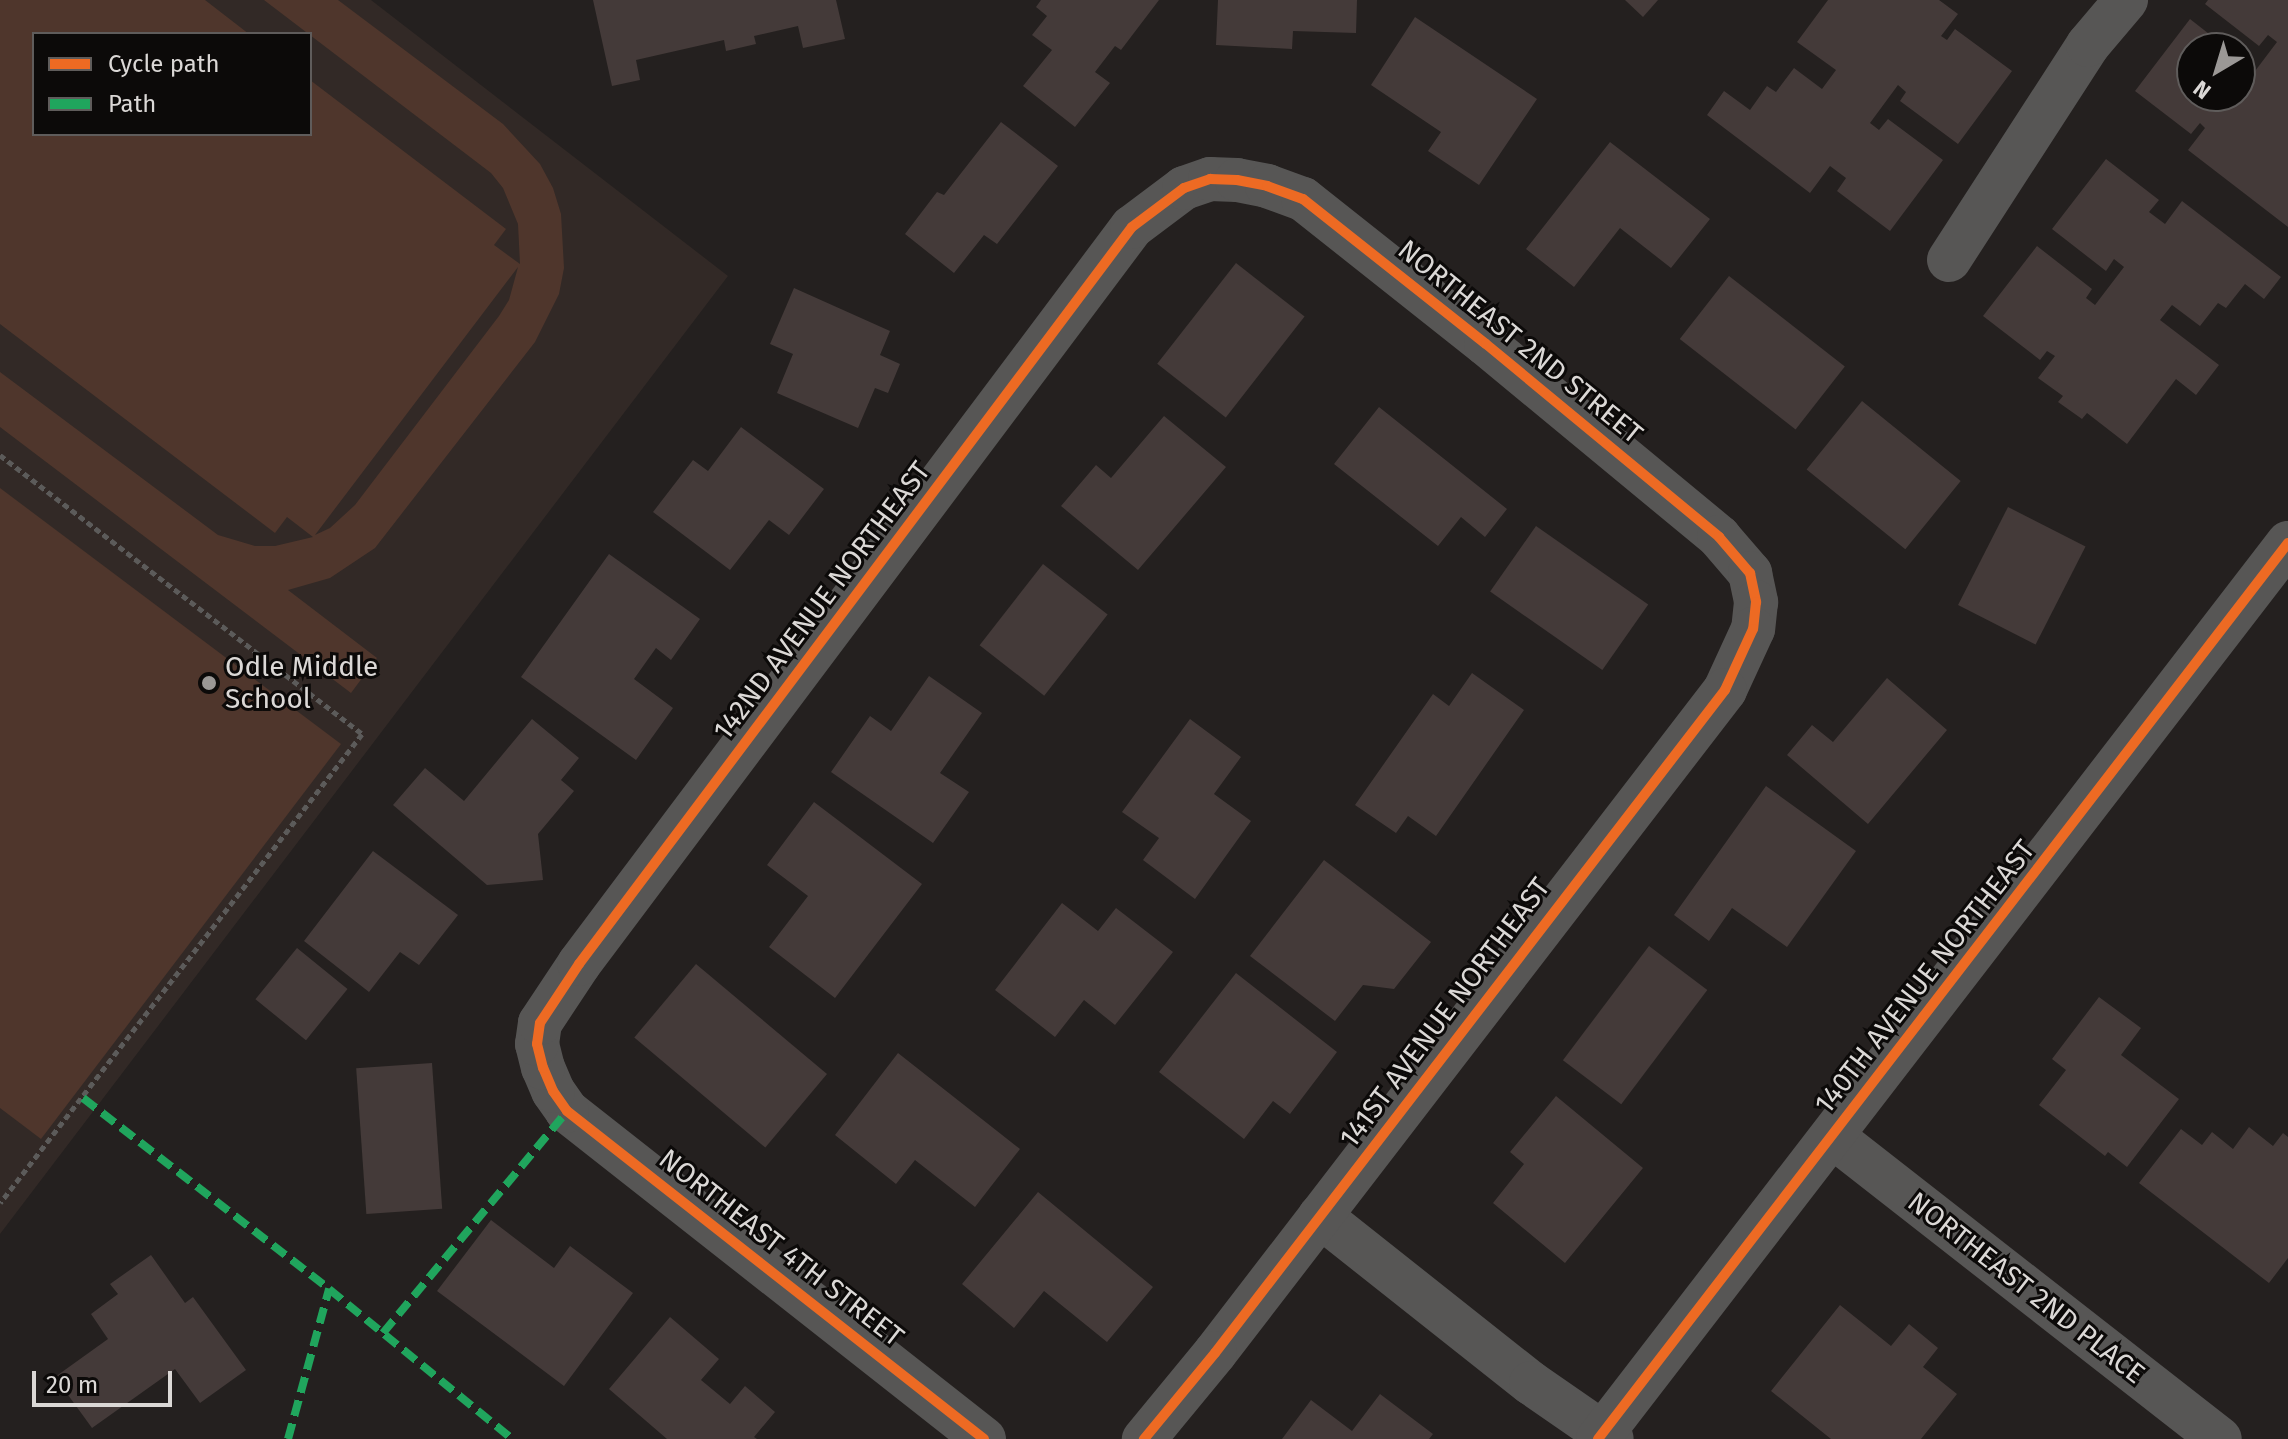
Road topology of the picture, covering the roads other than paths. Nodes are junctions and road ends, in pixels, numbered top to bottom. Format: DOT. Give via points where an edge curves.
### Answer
graph roads {
  1 [pos="2126,0"];
  2 [pos="1210,179"];
  3 [pos="1949,260"];
  4 [pos="2288,543"];
  5 [pos="1756,602"];
  6 [pos="553,1091"];
  7 [pos="1832,1136"];
  8 [pos="1320,1216"];
  9 [pos="1604,1437"];
  10 [pos="984,1439"];
  11 [pos="1144,1439"];
  12 [pos="2220,1439"];
  1 -- 3 [label="street" via="2088,45"];
  2 -- 5 [label="street, NORTHEAST 2ND STREET" via="1267,186 1303,199 1385,262 1697,517 1750,573"];
  2 -- 6 [label="street, 142ND AVENUE NORTHEAST" via="1184,188 1132,227 579,964 540,1023 537,1044"];
  4 -- 7 [label="street, 140TH AVENUE NORTHEAST"];
  5 -- 8 [label="street, 141ST AVENUE NORTHEAST" via="1753,629 1725,690"];
  6 -- 10 [label="street, NORTHEAST 4TH STREET" via="567,1111"];
  7 -- 9 [label="street, 140TH AVENUE NORTHEAST"];
  7 -- 12 [label="street, NORTHEAST 2ND PLACE"];
  8 -- 9 [label="street"];
  8 -- 11 [label="street, 141ST AVENUE NORTHEAST"];
}
